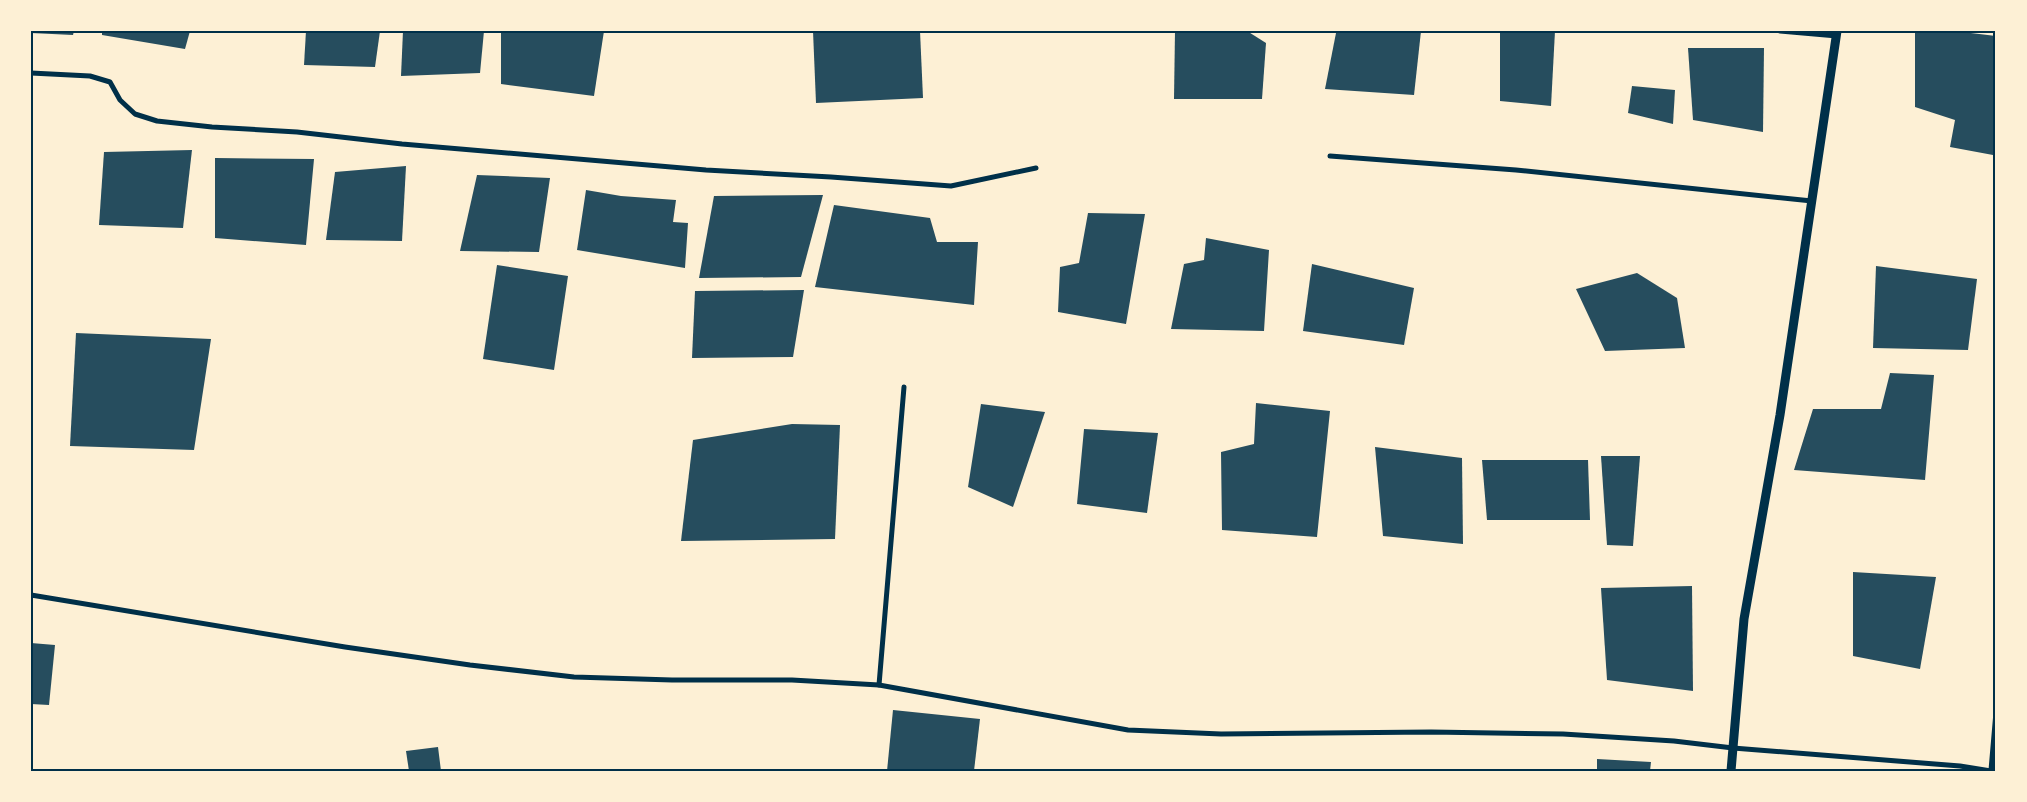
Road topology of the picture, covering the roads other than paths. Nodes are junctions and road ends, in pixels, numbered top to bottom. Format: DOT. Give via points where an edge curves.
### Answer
graph roads {
  1 [pos="1780,31"];
  2 [pos="1837,34"];
  3 [pos="31,73"];
  4 [pos="1330,156"];
  5 [pos="1036,168"];
  6 [pos="1813,201"];
  7 [pos="904,387"];
  8 [pos="31,595"];
  9 [pos="878,685"];
  10 [pos="1996,712"];
  11 [pos="1733,748"];
  12 [pos="1991,770"];
  13 [pos="1731,771"];
  1 -- 2 [label="street"];
  2 -- 6 [label="street"];
  3 -- 5 [label="street" via="90,76 110,82 120,100 135,114 157,121 212,127 297,132 696,170 951,186"];
  4 -- 6 [label="street" via="1516,170"];
  6 -- 11 [label="street" via="1744,619"];
  7 -- 9 [label="street"];
  8 -- 9 [label="street" via="354,648 555,675"];
  9 -- 11 [label="street" via="1128,730 1221,734 1563,734"];
  10 -- 12 [label="street"];
  11 -- 12 [label="street"];
  11 -- 13 [label="street"];
}
